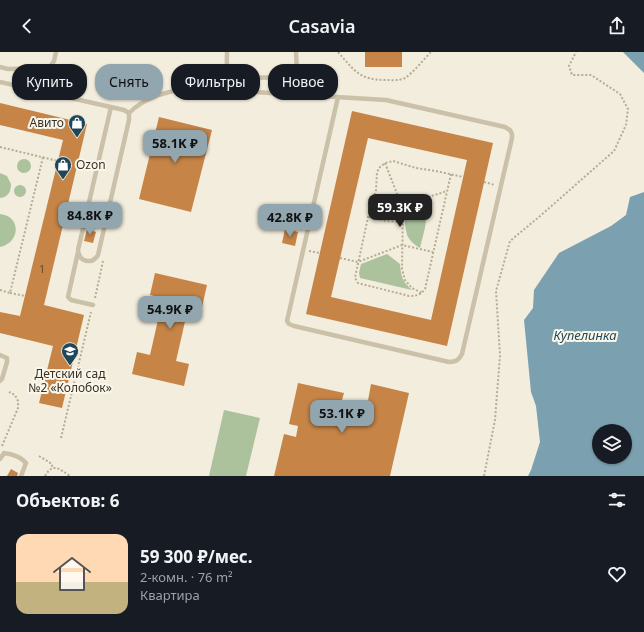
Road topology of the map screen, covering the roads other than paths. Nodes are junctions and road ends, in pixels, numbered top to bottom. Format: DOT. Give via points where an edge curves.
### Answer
graph roads {
  1 [pos="56,52"];
  2 [pos="227,52"];
  3 [pos="296,52"];
  4 [pos="0,67"];
  5 [pos="0,82"];
  6 [pos="268,93"];
  7 [pos="338,97"];
  8 [pos="111,107"];
  9 [pos="129,113"];
  10 [pos="78,250"];
  11 [pos="93,305"];
  12 [pos="0,355"];
  13 [pos="0,381"];
  14 [pos="0,459"];
  15 [pos="21,476"];
  1 -- 4 [label="lane" via="54,62 49,68"];
  2 -- 3 [label="lane" via="229,75 233,78 247,78 295,75"];
  5 -- 8 [label="lane"];
  6 -- 9 [label="lane" via="188,88 173,90 147,99"];
  7 -- 7 [label="lane" via="386,100 505,127 512,134 460,359 455,362 289,324 287,317"];
  8 -- 9 [label="lane"];
  8 -- 10 [label="lane"];
  9 -- 10 [label="lane" via="96,259 81,259"];
  10 -- 11 [label="lane" via="68,298"];
  12 -- 13 [label="lane" via="7,358 7,362"];
  14 -- 15 [label="lane" via="4,453 23,460 26,463"];
}
